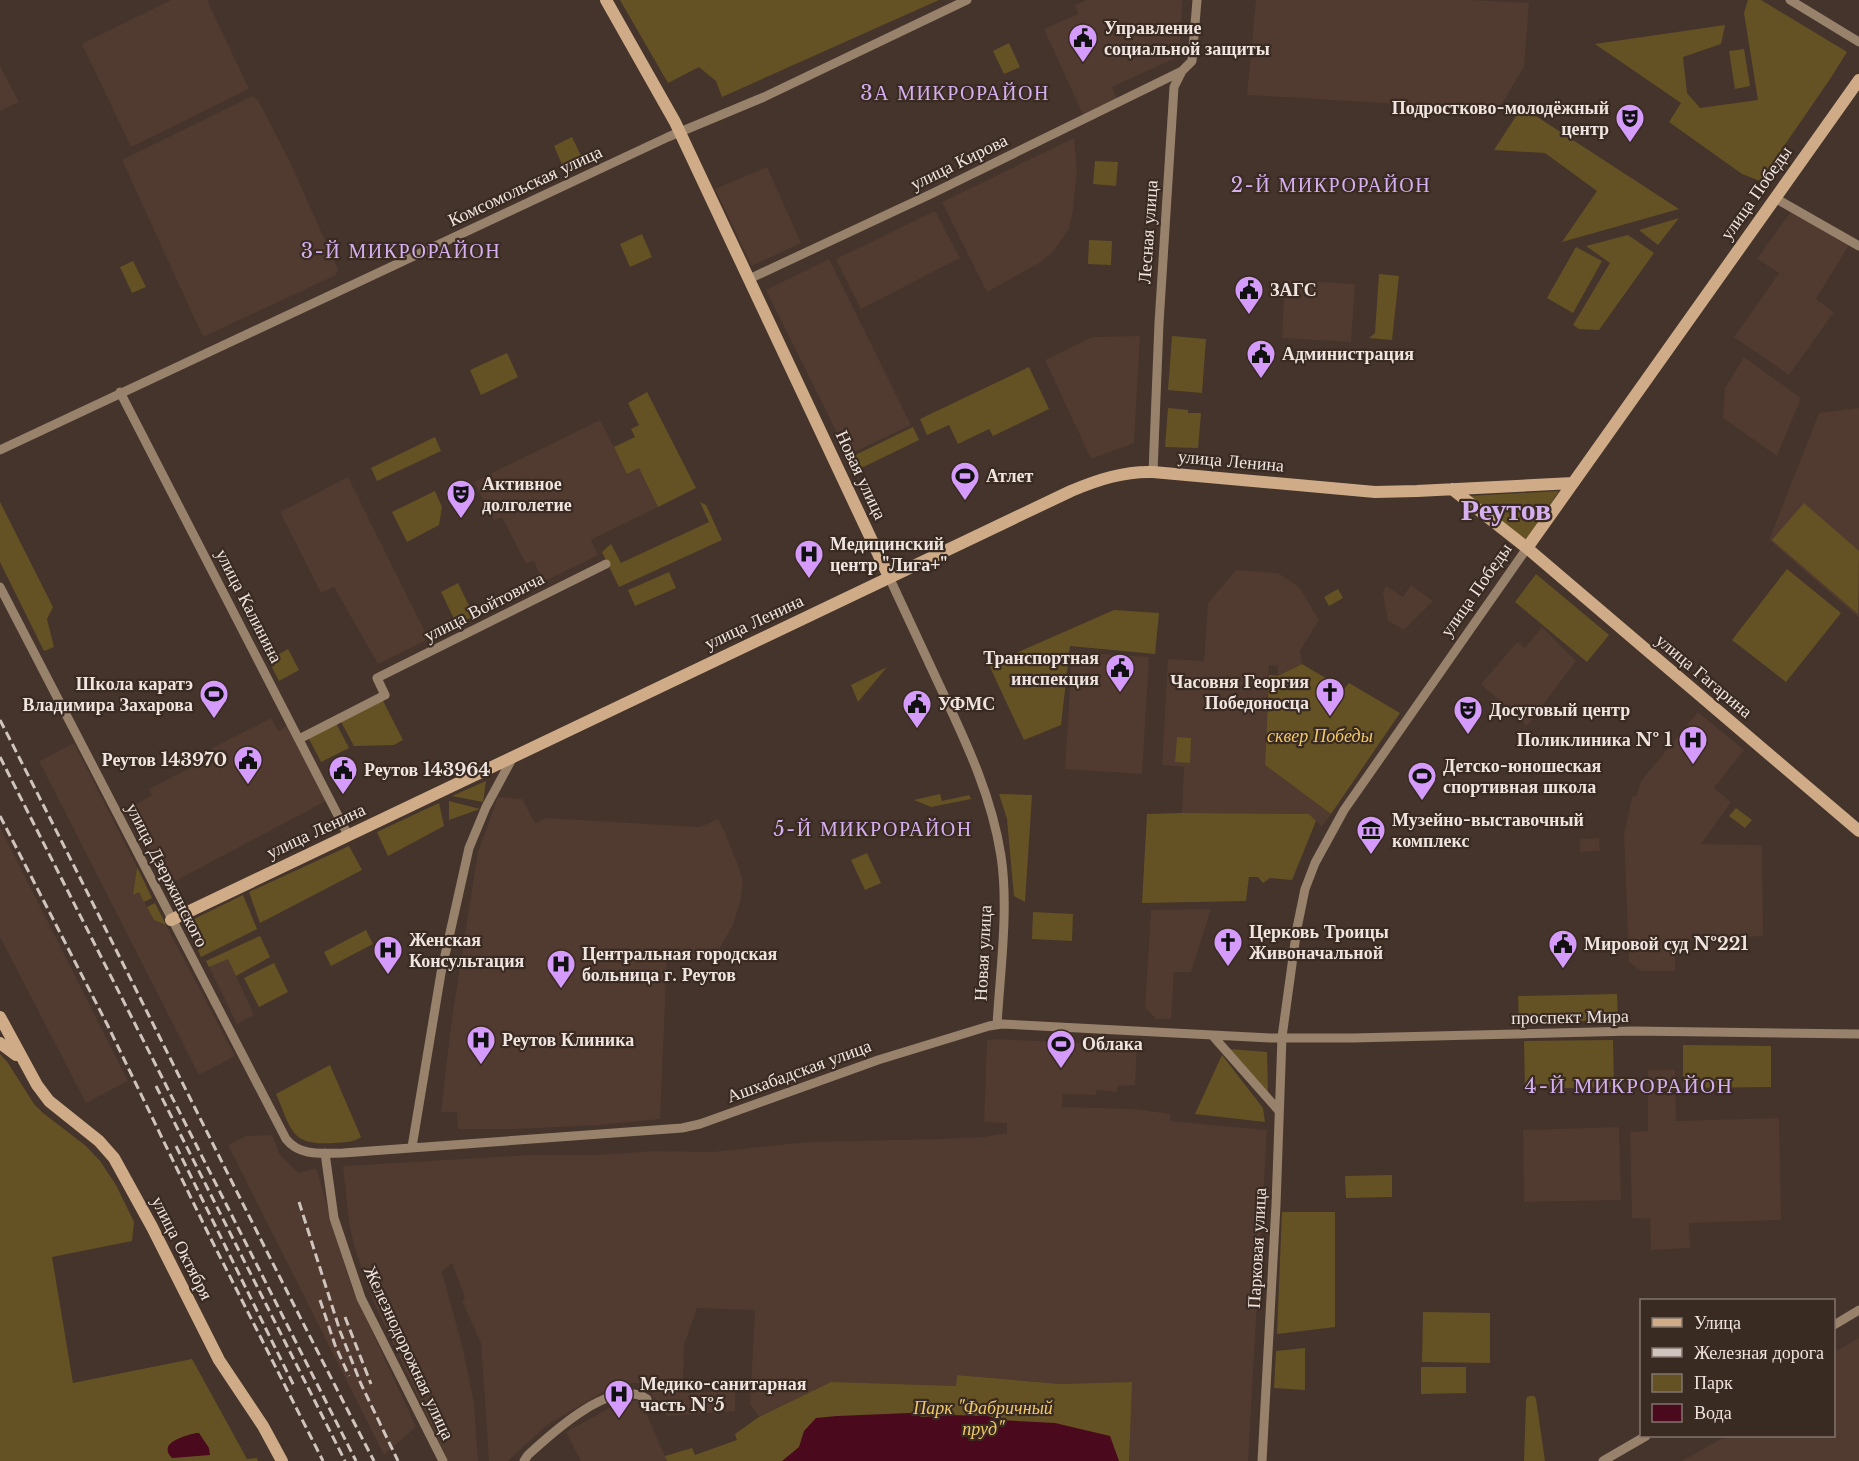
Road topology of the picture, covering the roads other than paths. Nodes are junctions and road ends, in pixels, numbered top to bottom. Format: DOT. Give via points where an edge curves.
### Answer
graph roads {
  1 [pos="606,0"];
  2 [pos="967,0"];
  3 [pos="1197,0"];
  4 [pos="1790,0"];
  5 [pos="1859,42"];
  6 [pos="1182,71"];
  7 [pos="1859,80"];
  8 [pos="680,132"];
  9 [pos="1774,198"];
  10 [pos="1859,246"];
  11 [pos="749,279"];
  12 [pos="120,392"];
  13 [pos="0,450"];
  14 [pos="1153,472"];
  15 [pos="1573,483"];
  16 [pos="1452,489"];
  17 [pos="1527,549"];
  18 [pos="606,564"];
  19 [pos="889,577"];
  20 [pos="0,586"];
  21 [pos="299,739"];
  22 [pos="514,755"];
  23 [pos="1859,831"];
  24 [pos="348,836"];
  25 [pos="171,920"];
  26 [pos="0,1017"];
  27 [pos="997,1025"];
  28 [pos="1859,1034"];
  29 [pos="1212,1035"];
  30 [pos="1282,1037"];
  31 [pos="0,1043"];
  32 [pos="28,1071"];
  33 [pos="1279,1111"];
  34 [pos="412,1147"];
  35 [pos="324,1153"];
  36 [pos="1859,1310"];
  37 [pos="1835,1324"];
  38 [pos="647,1399"];
  39 [pos="1644,1437"];
  40 [pos="282,1461"];
  41 [pos="443,1461"];
  42 [pos="524,1461"];
  43 [pos="1262,1461"];
  44 [pos="1603,1461"];
  1 -- 8 [label="street, Новая улица"];
  2 -- 8 [label="street, Комсомольская улица"];
  3 -- 6 [label="street, Лесная улица" via="1192,61"];
  4 -- 5 [label="street"];
  6 -- 11 [label="street, улица Кирова"];
  6 -- 14 [label="street, Лесная улица" via="1174,87"];
  7 -- 9 [label="street, улица Победы"];
  8 -- 11 [label="street, Новая улица"];
  8 -- 12 [label="street, Комсомольская улица"];
  9 -- 10 [label="street"];
  9 -- 15 [label="street, улица Победы"];
  11 -- 19 [label="street, Новая улица"];
  12 -- 13 [label="street, Комсомольская улица"];
  12 -- 21 [label="street, улица Калинина"];
  14 -- 16 [label="street, улица Ленина" via="1375,492"];
  14 -- 19 [label="street, улица Ленина" via="1124,473 1082,486"];
  15 -- 16 [label="street, улица Ленина"];
  15 -- 17 [label="street, улица Победы"];
  16 -- 17 [label="street"];
  17 -- 23 [label="street, улица Гагарина"];
  17 -- 30 [label="street, улица Победы" via="1344,810 1315,863 1300,909"];
  18 -- 21 [label="street, улица Войтовича" via="377,678 385,695"];
  19 -- 22 [label="street, улица Ленина"];
  19 -- 27 [label="street, Новая улица" via="970,750 995,823 1003,874 1004,917"];
  20 -- 25 [label="street, улица Дзержинского"];
  21 -- 24 [label="street, улица Калинина"];
  22 -- 24 [label="street, улица Ленина"];
  22 -- 34 [label="street" via="469,848 441,973"];
  24 -- 25 [label="street, улица Ленина"];
  25 -- 35 [label="street, улица Дзержинского" via="286,1139 300,1151"];
  26 -- 32 [label="street, улица Октября"];
  27 -- 29 [label="street, Ашхабадская улица"];
  27 -- 34 [label="street, Ашхабадская улица" via="878,1060 691,1126"];
  28 -- 30 [label="street, проспект Мира" via="1633,1031"];
  29 -- 30 [label="street, Ашхабадская улица"];
  29 -- 33 [label="street"];
  30 -- 33 [label="street, Парковая улица"];
  31 -- 32 [label="street, улица Октября"];
  32 -- 40 [label="street, улица Октября" via="49,1101 114,1158 219,1360"];
  33 -- 43 [label="street, Парковая улица"];
  34 -- 35 [label="street, Ашхабадская улица"];
  35 -- 41 [label="street, Железнодорожная улица" via="334,1218 361,1298"];
  36 -- 37 [label="street"];
  38 -- 42 [label="street" via="632,1393 607,1397 561,1426"];
  39 -- 44 [label="street"];
}
